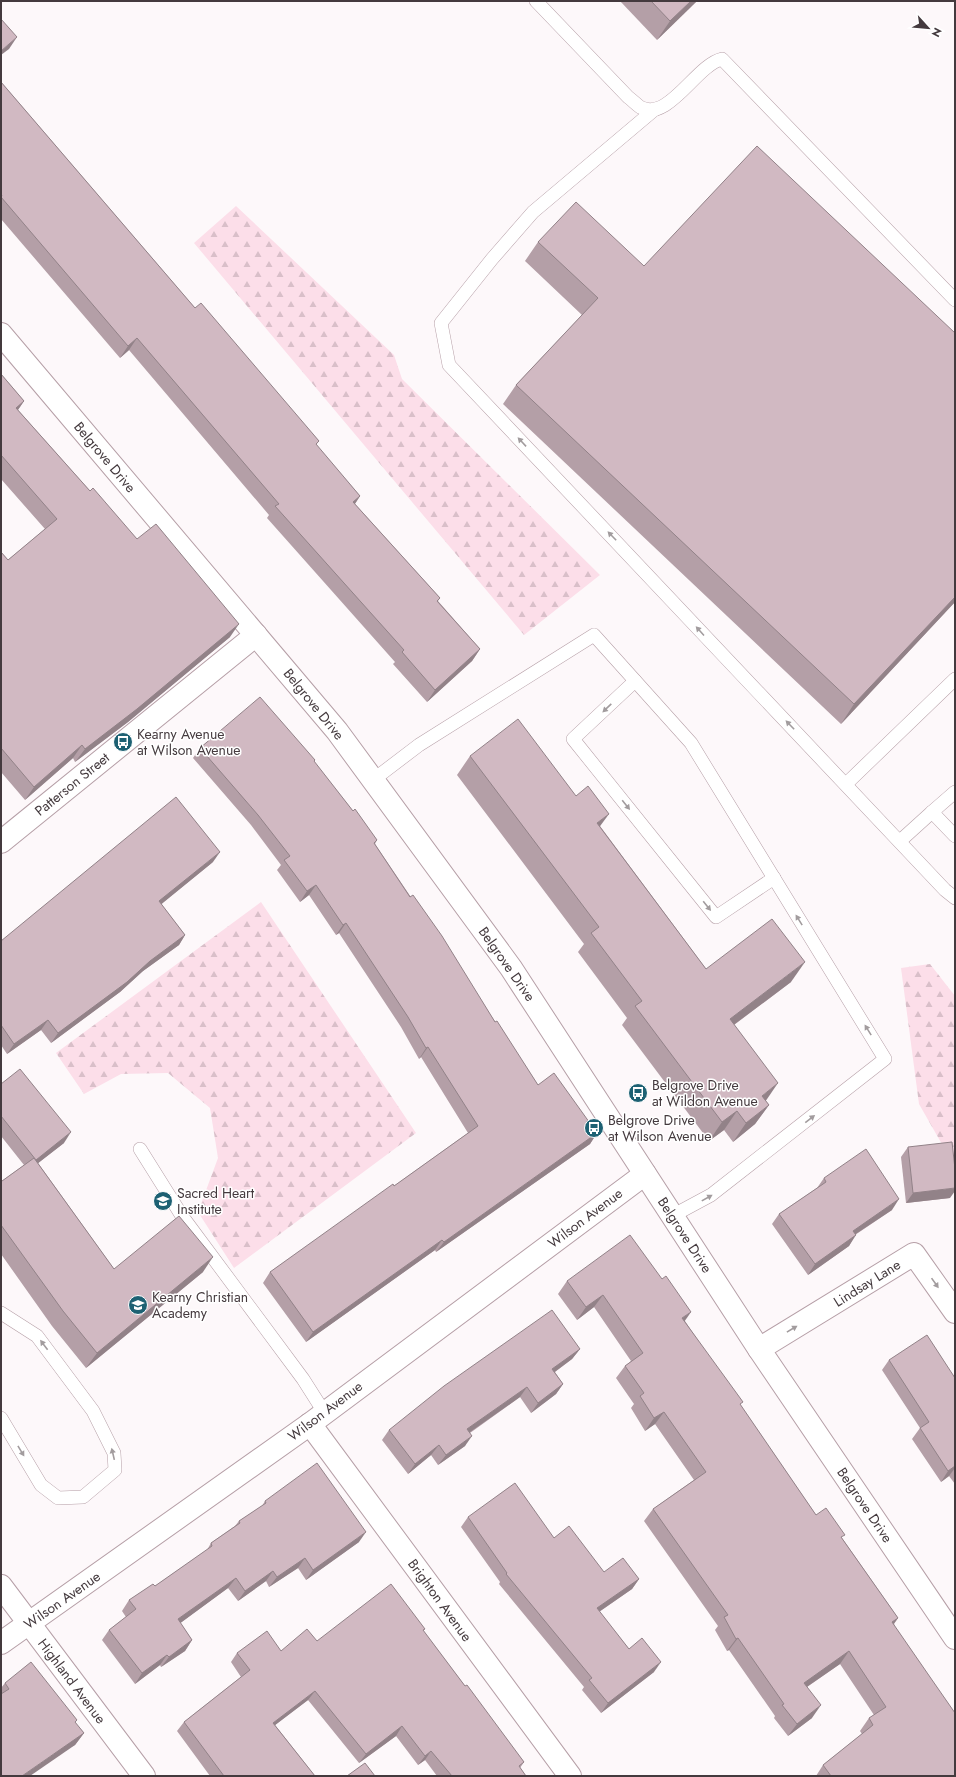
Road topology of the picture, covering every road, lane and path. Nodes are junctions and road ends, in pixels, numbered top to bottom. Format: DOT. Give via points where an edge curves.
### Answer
graph roads {
  1 [pos="536,1"];
  2 [pos="654,110"];
  3 [pos="955,300"];
  4 [pos="1,334"];
  5 [pos="256,635"];
  6 [pos="955,680"];
  7 [pos="635,681"];
  8 [pos="373,780"];
  9 [pos="846,784"];
  10 [pos="955,792"];
  11 [pos="932,812"];
  12 [pos="955,836"];
  13 [pos="900,841"];
  14 [pos="1,842"];
  15 [pos="774,878"];
  16 [pos="955,898"];
  17 [pos="140,1149"];
  18 [pos="645,1174"];
  19 [pos="672,1216"];
  20 [pos="955,1312"];
  21 [pos="1,1313"];
  22 [pos="759,1349"];
  23 [pos="1,1418"];
  24 [pos="317,1418"];
  25 [pos="1,1586"];
  26 [pos="29,1624"];
  27 [pos="955,1638"];
  28 [pos="1,1643"];
  29 [pos="144,1776"];
  30 [pos="570,1776"];
  1 -- 2 [label="lane" via="628,97 641,107"];
  2 -- 3 [label="lane" via="668,103 706,68 722,59"];
  9 -- 2 [label="lane, one-way" via="449,365 441,323 492,259 533,212"];
  4 -- 5 [label="street, Belgrove Drive"];
  5 -- 8 [label="street, Belgrove Drive" via="337,731"];
  5 -- 14 [label="street, Patterson Street"];
  6 -- 9 [label="lane"];
  7 -- 8 [label="lane" via="594,635 419,745"];
  7 -- 15 [label="lane" via="691,743"];
  7 -- 15 [label="lane, one-way" via="573,740 716,917"];
  8 -- 18 [label="street, Belgrove Drive" via="511,968"];
  9 -- 13 [label="lane"];
  10 -- 11 [label="lane"];
  11 -- 12 [label="lane"];
  11 -- 13 [label="lane"];
  13 -- 16 [label="lane" via="944,890"];
  19 -- 15 [label="lane, one-way" via="711,1196 885,1060"];
  17 -- 24 [label="lane" via="182,1216 303,1379"];
  18 -- 19 [label="street, Belgrove Drive"];
  18 -- 24 [label="street, Wilson Avenue"];
  19 -- 22 [label="street, Belgrove Drive"];
  22 -- 20 [label="street, Lindsay Lane, one-way" via="914,1254"];
  23 -- 21 [label="lane, one-way" via="41,1485 58,1498 83,1497 115,1470 114,1453 93,1411 37,1336"];
  22 -- 27 [label="street, Belgrove Drive"];
  24 -- 26 [label="street, Wilson Avenue"];
  24 -- 30 [label="street, Brighton Avenue"];
  25 -- 26 [label="street, Highland Avenue"];
  26 -- 28 [label="street, Wilson Avenue"];
  26 -- 29 [label="street, Highland Avenue"];
}
